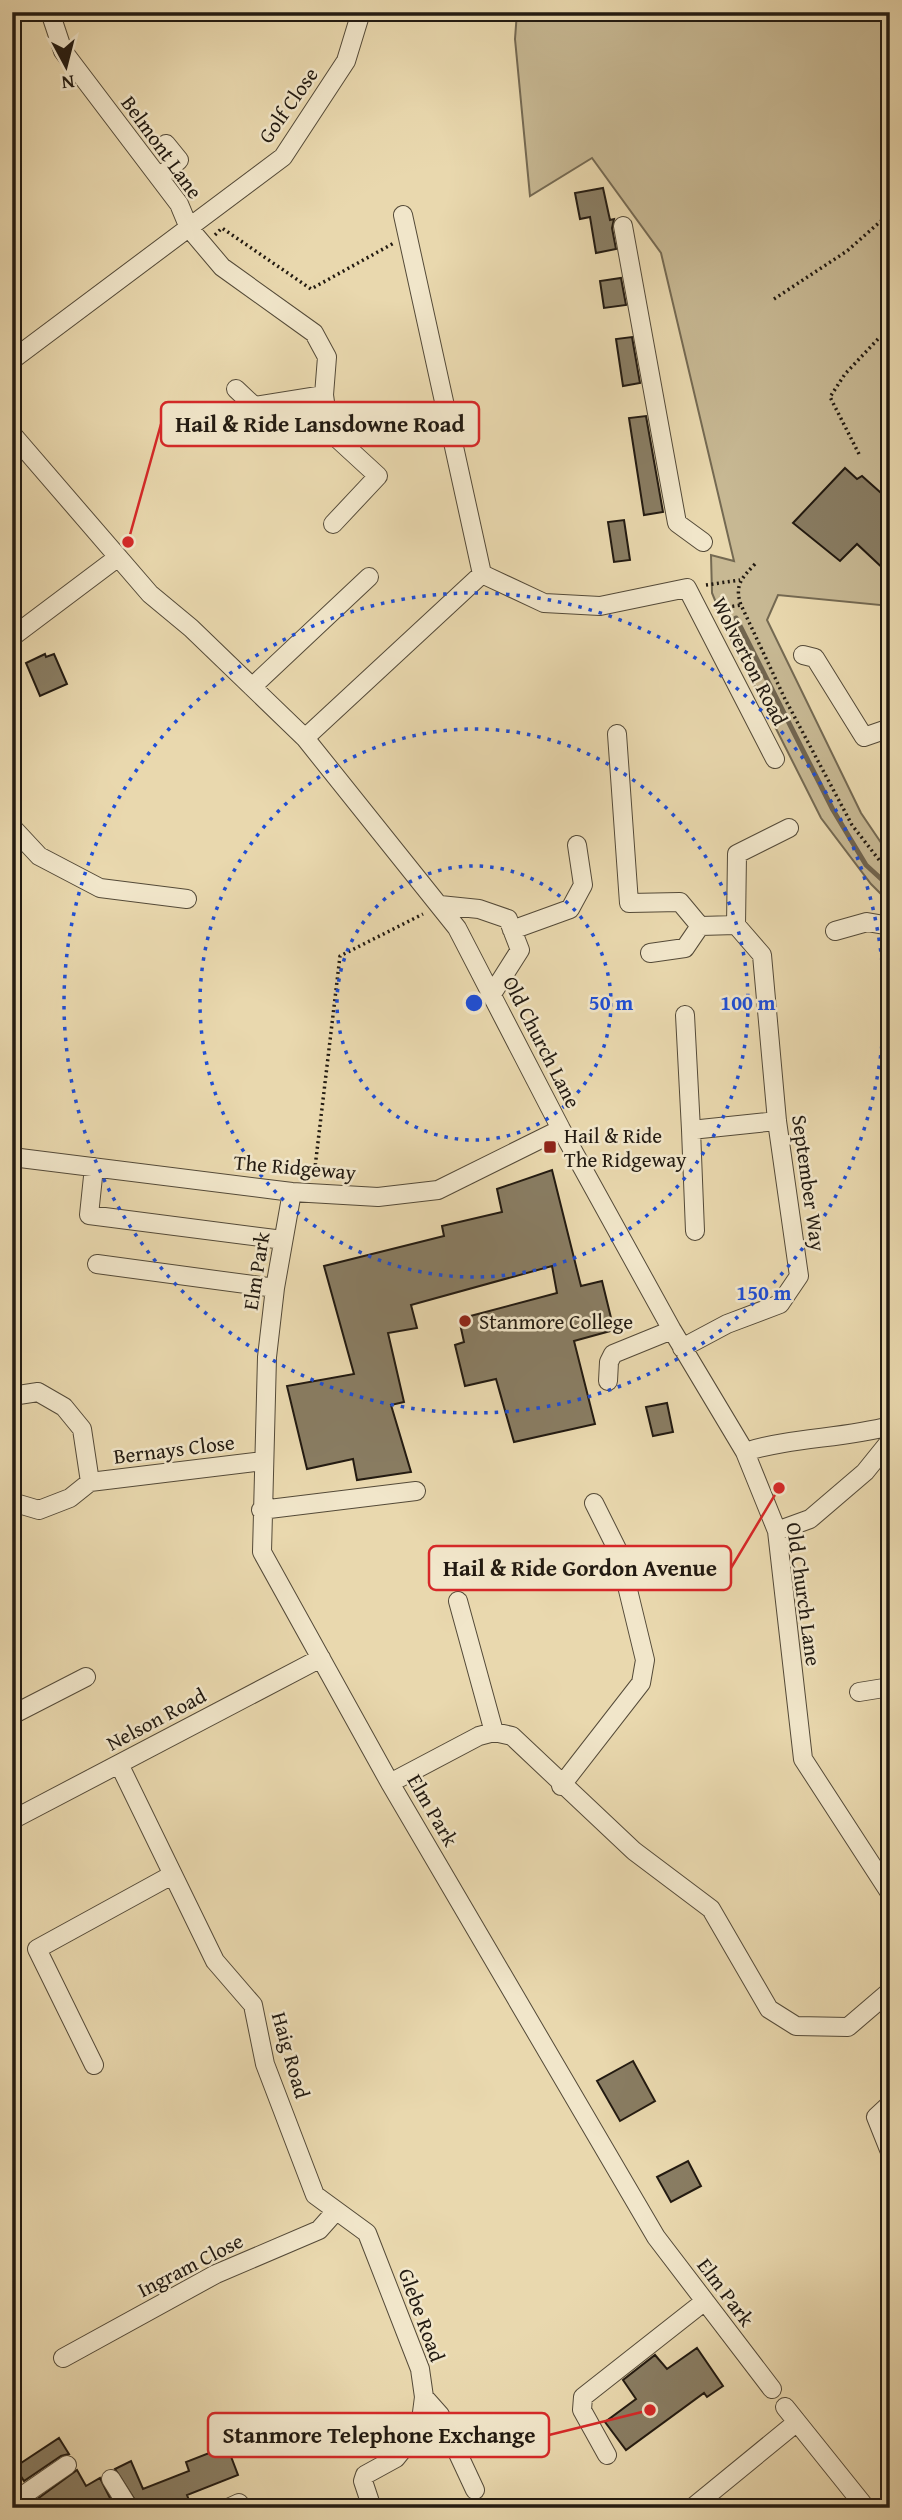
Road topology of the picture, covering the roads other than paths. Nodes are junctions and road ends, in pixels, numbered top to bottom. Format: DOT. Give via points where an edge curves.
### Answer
graph roads {
  1 [pos="50,12"];
  2 [pos="361,12"];
  3 [pos="166,144"];
  4 [pos="159,177"];
  5 [pos="403,215"];
  6 [pos="624,226"];
  7 [pos="189,228"];
  8 [pos="12,360"];
  9 [pos="236,389"];
  10 [pos="324,395"];
  11 [pos="12,434"];
  12 [pos="333,524"];
  13 [pos="703,542"];
  14 [pos="117,558"];
  15 [pos="482,574"];
  16 [pos="369,577"];
  17 [pos="13,634"];
  18 [pos="803,655"];
  19 [pos="252,687"];
  20 [pos="886,728"];
  21 [pos="617,734"];
  22 [pos="304,738"];
  23 [pos="775,758"];
  24 [pos="12,827"];
  25 [pos="789,828"];
  26 [pos="577,845"];
  27 [pos="187,900"];
  28 [pos="440,905"];
  29 [pos="736,925"];
  30 [pos="700,926"];
  31 [pos="890,926"];
  32 [pos="512,930"];
  33 [pos="835,931"];
  34 [pos="650,953"];
  35 [pos="492,993"];
  36 [pos="685,1015"];
  37 [pos="776,1121"];
  38 [pos="561,1129"];
  39 [pos="691,1130"];
  40 [pos="12,1157"];
  41 [pos="94,1167"];
  42 [pos="292,1192"];
  43 [pos="695,1231"];
  44 [pos="283,1240"];
  45 [pos="97,1264"];
  46 [pos="275,1288"];
  47 [pos="672,1330"];
  48 [pos="682,1348"];
  49 [pos="608,1381"];
  50 [pos="12,1396"];
  51 [pos="890,1426"];
  52 [pos="890,1441"];
  53 [pos="745,1452"];
  54 [pos="264,1461"];
  55 [pos="90,1482"];
  56 [pos="416,1491"];
  57 [pos="12,1502"];
  58 [pos="594,1503"];
  59 [pos="261,1510"];
  60 [pos="777,1531"];
  61 [pos="458,1601"];
  62 [pos="321,1658"];
  63 [pos="86,1677"];
  64 [pos="890,1687"];
  65 [pos="859,1692"];
  66 [pos="12,1715"];
  67 [pos="494,1732"];
  68 [pos="119,1764"];
  69 [pos="390,1783"];
  70 [pos="561,1786"];
  71 [pos="12,1819"];
  72 [pos="172,1875"];
  73 [pos="890,1893"];
  74 [pos="890,1991"];
  75 [pos="94,2065"];
  76 [pos="890,2104"];
  77 [pos="890,2152"];
  78 [pos="335,2212"];
  79 [pos="705,2301"];
  80 [pos="63,2358"];
  81 [pos="772,2389"];
  82 [pos="424,2397"];
  83 [pos="785,2407"];
  84 [pos="797,2422"];
  85 [pos="607,2455"];
  86 [pos="67,2465"];
  87 [pos="111,2479"];
  88 [pos="475,2490"];
  89 [pos="12,2502"];
  90 [pos="129,2508"];
  91 [pos="372,2508"];
  92 [pos="692,2508"];
  93 [pos="866,2508"];
  1 -- 4 [label="street, Belmont Lane" via="63,51"];
  2 -- 7 [label="street, Golf Close" via="346,61 283,157"];
  3 -- 4 [label="street" via="179,160"];
  4 -- 7 [label="street, Belmont Lane"];
  5 -- 15 [label="street"];
  6 -- 13 [label="street" via="677,523"];
  7 -- 8 [label="street, Belmont Lane"];
  7 -- 10 [label="street" via="222,267 314,333 327,357"];
  9 -- 10 [label="street" via="254,407"];
  10 -- 12 [label="street" via="329,431 378,476"];
  11 -- 14 [label="street, Old Church Lane"];
  14 -- 17 [label="street"];
  14 -- 19 [label="street, Old Church Lane"];
  15 -- 22 [label="street"];
  15 -- 23 [label="street, Wolverton Road" via="544,603 600,606 687,588"];
  16 -- 19 [label="street"];
  18 -- 20 [label="street" via="815,658 864,737"];
  19 -- 22 [label="street, Old Church Lane"];
  21 -- 30 [label="street" via="629,903 680,902"];
  22 -- 28 [label="street, Old Church Lane"];
  24 -- 27 [label="street" via="39,856 100,888"];
  25 -- 29 [label="street" via="737,854"];
  26 -- 32 [label="street" via="583,885 570,909"];
  28 -- 32 [label="street" via="479,909 508,919"];
  28 -- 35 [label="street, Old Church Lane"];
  29 -- 30 [label="street"];
  29 -- 37 [label="street, September Way" via="762,955"];
  30 -- 34 [label="street" via="685,948"];
  31 -- 33 [label="street" via="867,922"];
  32 -- 35 [label="street" via="520,950"];
  35 -- 38 [label="street, Old Church Lane"];
  36 -- 39 [label="street"];
  37 -- 39 [label="street"];
  37 -- 48 [label="street, September Way" via="799,1276 780,1304"];
  38 -- 42 [label="street, The Ridgeway" via="438,1190 378,1197"];
  38 -- 47 [label="street, Old Church Lane"];
  39 -- 43 [label="street"];
  40 -- 41 [label="street, The Ridgeway"];
  41 -- 42 [label="street, The Ridgeway"];
  41 -- 44 [label="street" via="89,1214"];
  42 -- 44 [label="street, Elm Park"];
  44 -- 46 [label="street, Elm Park"];
  45 -- 46 [label="street"];
  46 -- 54 [label="street, Elm Park" via="267,1357"];
  47 -- 48 [label="street, Old Church Lane"];
  47 -- 49 [label="street" via="613,1354"];
  48 -- 53 [label="street, Old Church Lane"];
  50 -- 55 [label="street" via="38,1392 64,1407 82,1429"];
  51 -- 53 [label="street" via="788,1440"];
  52 -- 60 [label="street" via="865,1472 810,1519"];
  53 -- 60 [label="street, Old Church Lane"];
  54 -- 55 [label="street, Bernays Close"];
  54 -- 59 [label="street, Elm Park"];
  55 -- 57 [label="street" via="70,1498 40,1510"];
  56 -- 59 [label="street"];
  58 -- 70 [label="street" via="619,1553 645,1660 641,1683"];
  59 -- 62 [label="street, Elm Park" via="262,1552"];
  60 -- 73 [label="street, Old Church Lane" via="803,1759"];
  61 -- 67 [label="street"];
  62 -- 68 [label="street, Nelson Road"];
  62 -- 69 [label="street, Elm Park"];
  63 -- 66 [label="street"];
  64 -- 65 [label="street"];
  67 -- 69 [label="street"];
  67 -- 70 [label="street" via="512,1736 528,1748"];
  68 -- 71 [label="street, Nelson Road"];
  68 -- 72 [label="street, Haig Road"];
  69 -- 79 [label="street, Elm Park" via="656,2237"];
  70 -- 74 [label="street" via="634,1851 712,1909 769,2009 778,2015 796,2026 848,2027"];
  72 -- 75 [label="street" via="37,1949"];
  72 -- 78 [label="street, Haig Road" via="215,1961 253,2005 265,2064 315,2195"];
  76 -- 77 [label="street" via="876,2117"];
  78 -- 80 [label="street, Ingram Close" via="319,2231 216,2274"];
  78 -- 82 [label="street, Glebe Road" via="367,2233 420,2369"];
  79 -- 81 [label="street, Elm Park"];
  79 -- 85 [label="street" via="583,2397 582,2410"];
  82 -- 88 [label="street" via="440,2415"];
  82 -- 91 [label="street, Glebe Road" via="420,2428 396,2458 365,2475"];
  83 -- 84 [label="street"];
  84 -- 92 [label="street"];
  84 -- 93 [label="street"];
  86 -- 89 [label="street"];
  87 -- 90 [label="street"];
}
